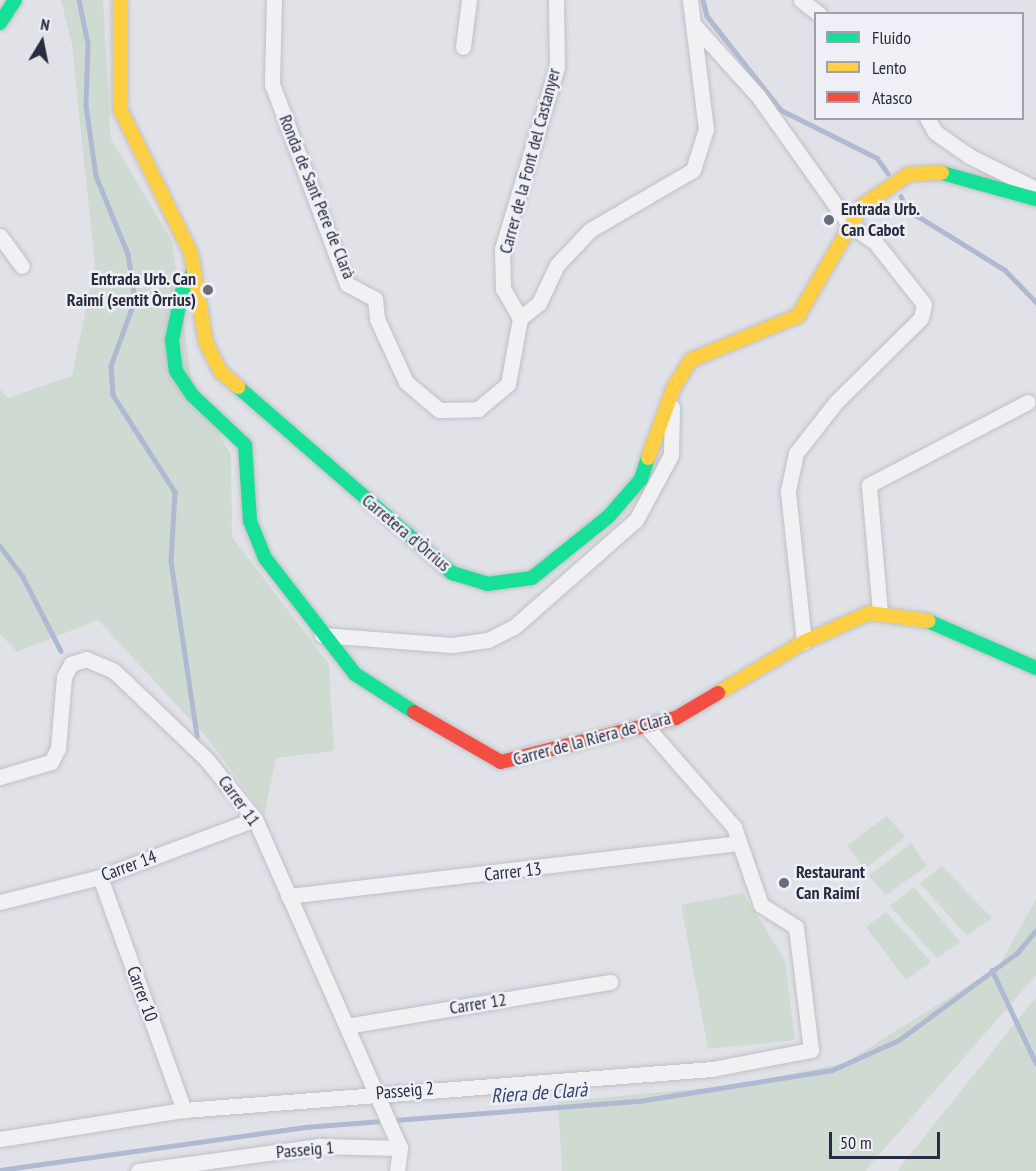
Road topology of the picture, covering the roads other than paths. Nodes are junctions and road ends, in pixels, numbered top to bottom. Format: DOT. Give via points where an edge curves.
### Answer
graph roads {
  1 [pos="15,0"];
  2 [pos="120,0"];
  3 [pos="274,0"];
  4 [pos="469,0"];
  5 [pos="556,0"];
  6 [pos="690,0"];
  7 [pos="801,0"];
  8 [pos="816,12"];
  9 [pos="0,23"];
  10 [pos="694,25"];
  11 [pos="463,46"];
  12 [pos="928,120"];
  13 [pos="1036,189"];
  14 [pos="1036,200"];
  15 [pos="849,224"];
  16 [pos="0,236"];
  17 [pos="22,266"];
  18 [pos="194,271"];
  19 [pos="520,318"];
  20 [pos="672,392"];
  21 [pos="1028,402"];
  22 [pos="880,612"];
  23 [pos="320,635"];
  24 [pos="804,642"];
  25 [pos="1036,668"];
  26 [pos="645,725"];
  27 [pos="0,777"];
  28 [pos="255,819"];
  29 [pos="736,843"];
  30 [pos="100,877"];
  31 [pos="288,896"];
  32 [pos="0,902"];
  33 [pos="610,982"];
  34 [pos="346,1026"];
  35 [pos="375,1093"];
  36 [pos="184,1110"];
  37 [pos="0,1139"];
  38 [pos="400,1148"];
  39 [pos="138,1171"];
  40 [pos="397,1171"];
  1 -- 9 [label="street"];
  2 -- 18 [label="street, Carretera d'Òrrius" via="120,109 139,156 183,232"];
  3 -- 19 [label="street, Ronda de Sant Pere de Clarà" via="272,84 347,284 375,299 377,319 406,382 439,410 478,409 508,384"];
  4 -- 11 [label="street"];
  5 -- 19 [label="street, Carrer de la Font del Castanyer" via="557,67 502,249 503,289"];
  6 -- 10 [label="street"];
  7 -- 8 [label="street"];
  10 -- 15 [label="street" via="758,96"];
  10 -- 19 [label="street" via="706,129 693,170 590,230 557,265 539,303"];
  12 -- 13 [label="street" via="935,132 969,156"];
  14 -- 15 [label="street, Carretera d'Òrrius" via="1009,195 955,172 929,171 881,190"];
  15 -- 20 [label="street, Carretera d'Òrrius" via="798,316 768,333 704,351 691,360"];
  15 -- 24 [label="street" via="875,242 924,304 921,318 836,402 796,453 788,492 803,593"];
  16 -- 17 [label="street"];
  18 -- 20 [label="street, Carretera d'Òrrius" via="206,343 232,385 452,573 468,580 506,585 532,578 609,516 641,479"];
  18 -- 23 [label="street, Carrer de la Riera de Clarà" via="182,292 172,340 176,371 193,396 245,445 254,538"];
  20 -- 23 [label="street" via="671,455 636,520 514,627 488,640 452,645"];
  21 -- 22 [label="street" via="869,485"];
  22 -- 24 [label="street, Carrer de la Riera de Clarà" via="834,625"];
  22 -- 25 [label="street" via="933,622"];
  23 -- 26 [label="street, Carrer de la Riera de Clarà" via="355,674 501,762"];
  24 -- 26 [label="street, Carrer de la Riera de Clarà" via="676,718"];
  26 -- 29 [label="street" via="734,827"];
  27 -- 28 [label="street, Carrer 11" via="51,762 58,748 64,677 71,664 86,659 114,671 154,708 207,760"];
  28 -- 30 [label="street, Carrer 14"];
  28 -- 31 [label="street, Carrer 11"];
  29 -- 31 [label="street, Carrer 13"];
  29 -- 35 [label="street, Passeig 2" via="761,905 796,927 811,1050 712,1069"];
  30 -- 32 [label="street, Carrer 14"];
  30 -- 36 [label="street, Carrer 10"];
  31 -- 34 [label="street, Carrer 11"];
  33 -- 34 [label="street, Carrer 12"];
  34 -- 35 [label="street, Carrer 11"];
  35 -- 36 [label="street, Passeig 2"];
  35 -- 38 [label="street, Carrer 11"];
  36 -- 37 [label="street, Passeig 2"];
  38 -- 39 [label="street, Passeig 1" via="319,1146"];
  38 -- 40 [label="street"];
}
